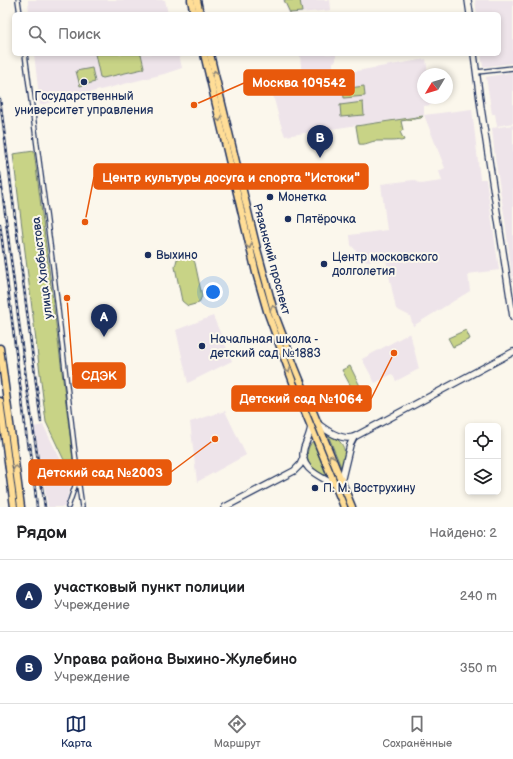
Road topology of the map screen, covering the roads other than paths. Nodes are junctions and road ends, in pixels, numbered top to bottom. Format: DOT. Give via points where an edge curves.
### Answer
graph roads {
  1 [pos="18,0"];
  2 [pos="190,0"];
  3 [pos="197,0"];
  4 [pos="468,0"];
  5 [pos="20,12"];
  6 [pos="193,12"];
  7 [pos="200,12"];
  8 [pos="470,12"];
  9 [pos="24,56"];
  10 [pos="204,56"];
  11 [pos="210,56"];
  12 [pos="474,56"];
  13 [pos="513,68"];
  14 [pos="477,72"];
  15 [pos="513,317"];
  16 [pos="0,348"];
  17 [pos="513,352"];
  18 [pos="0,401"];
  19 [pos="314,423"];
  20 [pos="318,434"];
  21 [pos="335,434"];
  22 [pos="354,437"];
  23 [pos="306,444"];
  24 [pos="348,453"];
  25 [pos="304,456"];
  26 [pos="346,464"];
  27 [pos="294,470"];
  28 [pos="338,473"];
  29 [pos="316,475"];
  30 [pos="332,476"];
  31 [pos="78,479"];
  32 [pos="341,482"];
  33 [pos="335,485"];
  34 [pos="14,507"];
  35 [pos="22,507"];
  36 [pos="68,507"];
  37 [pos="82,507"];
  38 [pos="225,507"];
  39 [pos="344,507"];
  40 [pos="352,507"];
  1 -- 5 [label="street"];
  2 -- 6 [label="main road"];
  3 -- 7 [label="main road"];
  4 -- 8 [label="main road"];
  9 -- 31 [label="street, улица Хлобыстова"];
  10 -- 19 [label="main road, Рязанский проспект, one-way" via="264,304 278,344"];
  19 -- 11 [label="main road, Рязанский проспект, one-way" via="275,315"];
  12 -- 14 [label="main road"];
  13 -- 14 [label="street"];
  14 -- 15 [label="main road"];
  35 -- 16 [label="main road, one-way"];
  17 -- 22 [label="main road"];
  18 -- 34 [label="main road"];
  19 -- 20 [label="main road, Рязанский проспект"];
  19 -- 21 [label="main road"];
  19 -- 23 [label="main road"];
  20 -- 21 [label="main road"];
  20 -- 23 [label="main road"];
  28 -- 20 [label="main road, Рязанский проспект, one-way"];
  20 -- 30 [label="main road, Рязанский проспект"];
  21 -- 22 [label="main road" via="346,438"];
  21 -- 24 [label="main road" via="344,442"];
  22 -- 24 [label="main road"];
  23 -- 25 [label="main road"];
  24 -- 26 [label="main road"];
  25 -- 27 [label="main road"];
  25 -- 29 [label="main road" via="306,466"];
  26 -- 28 [label="main road"];
  26 -- 32 [label="main road"];
  27 -- 29 [label="main road" via="302,469"];
  27 -- 38 [label="main road"];
  28 -- 30 [label="main road"];
  28 -- 32 [label="main road, Рязанский проспект"];
  29 -- 30 [label="main road"];
  29 -- 33 [label="main road"];
  30 -- 33 [label="main road, Рязанский проспект"];
  31 -- 36 [label="street, улица Хлобыстова"];
  31 -- 37 [label="street, улица Хлобыстова"];
  32 -- 40 [label="main road, Рязанский проспект"];
  33 -- 39 [label="main road, Рязанский проспект"];
}
